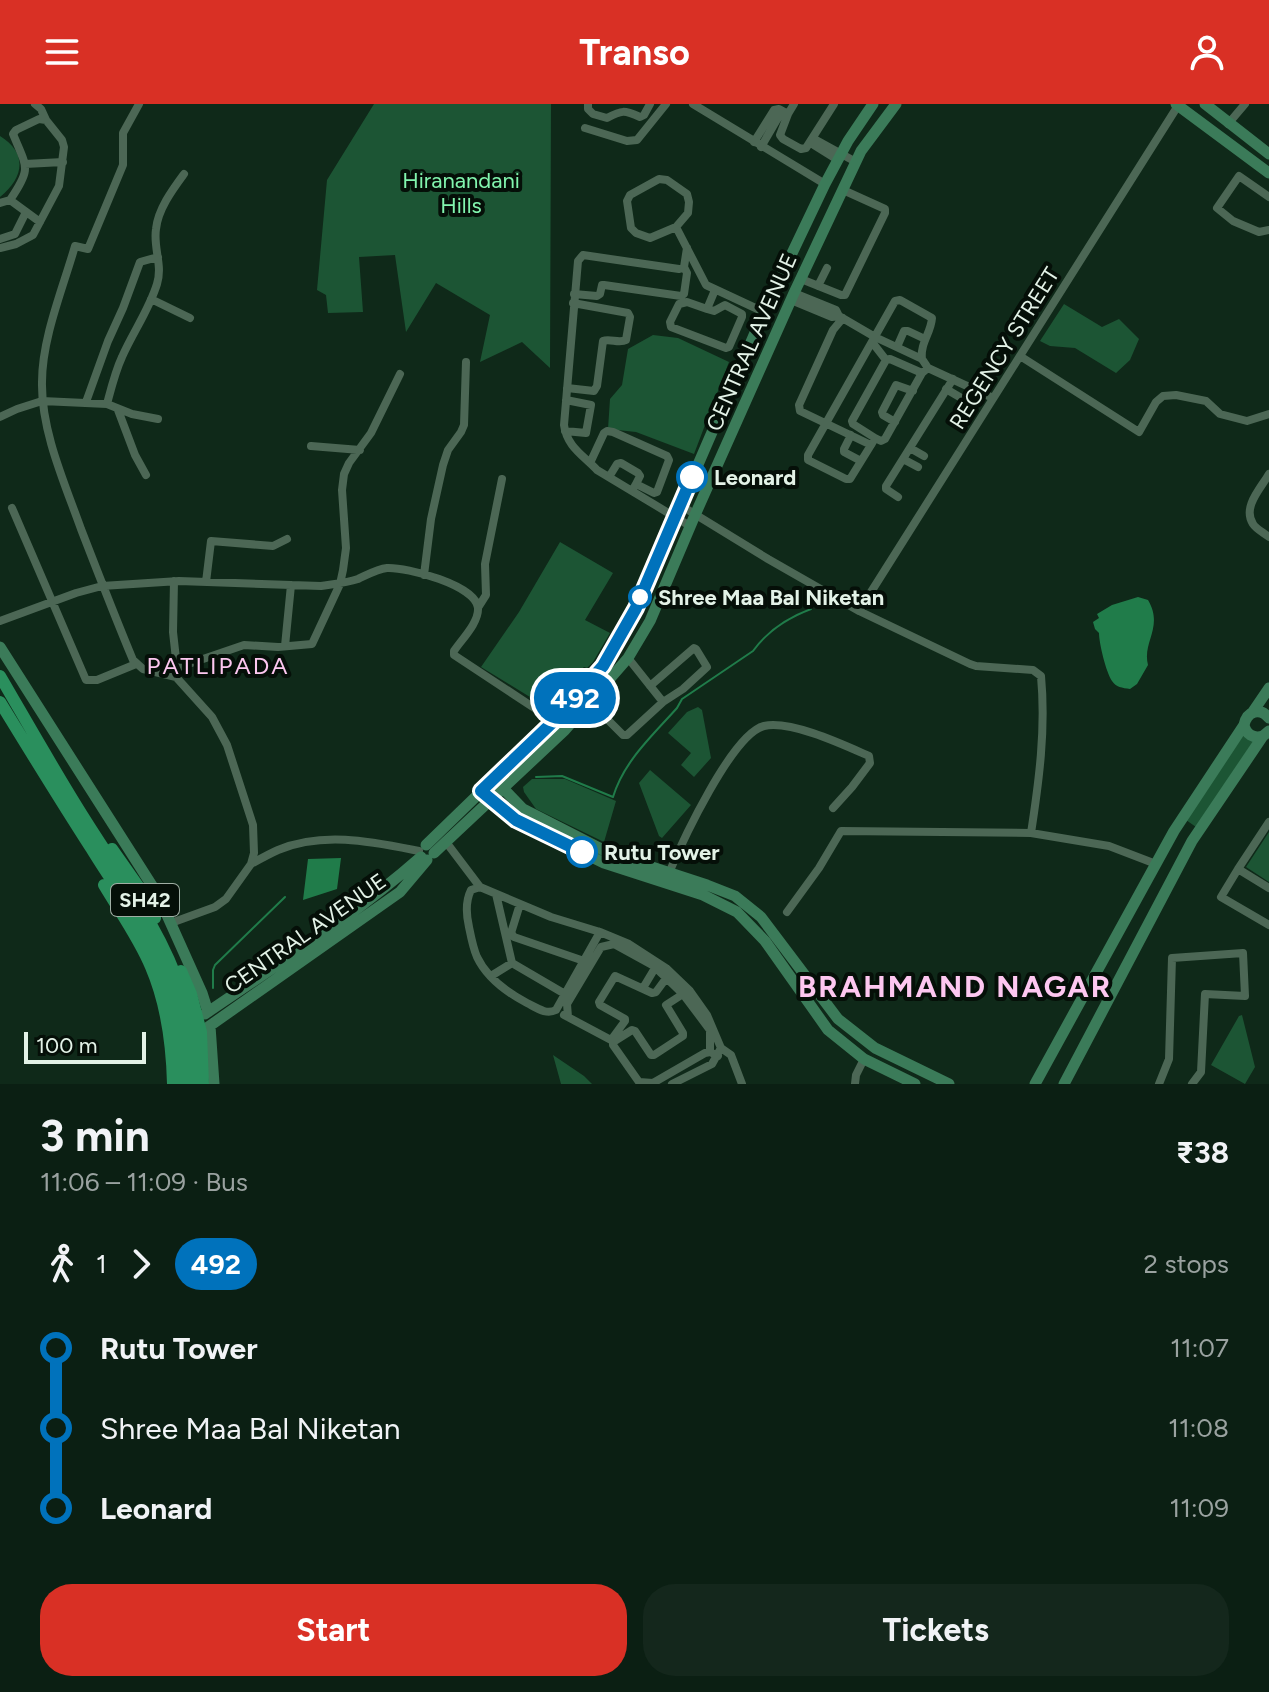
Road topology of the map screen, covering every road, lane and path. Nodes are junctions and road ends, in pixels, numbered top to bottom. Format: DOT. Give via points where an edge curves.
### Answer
graph roads {
  1 [pos="35,104"];
  2 [pos="139,104"];
  3 [pos="588,104"];
  4 [pos="650,104"];
  5 [pos="666,104"];
  6 [pos="693,104"];
  7 [pos="794,104"];
  8 [pos="834,104"];
  9 [pos="873,104"];
  10 [pos="896,104"];
  11 [pos="1178,104"];
  12 [pos="1205,104"];
  13 [pos="1245,104"];
  14 [pos="785,112"];
  15 [pos="46,120"];
  16 [pos="1228,124"];
  17 [pos="585,128"];
  18 [pos="815,143"];
  19 [pos="757,144"];
  20 [pos="1257,145"];
  21 [pos="1269,154"];
  22 [pos="840,157"];
  23 [pos="1246,157"];
  24 [pos="63,162"];
  25 [pos="856,162"];
  26 [pos="25,164"];
  27 [pos="1269,173"];
  28 [pos="184,174"];
  29 [pos="825,184"];
  30 [pos="843,190"];
  31 [pos="1269,197"];
  32 [pos="5,202"];
  33 [pos="26,212"];
  34 [pos="40,222"];
  35 [pos="676,227"];
  36 [pos="1269,230"];
  37 [pos="0,239"];
  38 [pos="0,248"];
  39 [pos="687,248"];
  40 [pos="158,257"];
  41 [pos="684,267"];
  42 [pos="827,268"];
  43 [pos="801,279"];
  44 [pos="818,286"];
  45 [pos="715,290"];
  46 [pos="792,297"];
  47 [pos="573,298"];
  48 [pos="151,299"];
  49 [pos="707,309"];
  50 [pos="764,312"];
  51 [pos="841,317"];
  52 [pos="190,318"];
  53 [pos="874,339"];
  54 [pos="925,339"];
  55 [pos="897,347"];
  56 [pos="1020,356"];
  57 [pos="922,359"];
  58 [pos="886,360"];
  59 [pos="466,362"];
  60 [pos="925,370"];
  61 [pos="400,374"];
  62 [pos="953,379"];
  63 [pos="567,388"];
  64 [pos="870,389"];
  65 [pos="946,389"];
  66 [pos="913,391"];
  67 [pos="993,398"];
  68 [pos="888,399"];
  69 [pos="963,399"];
  70 [pos="566,400"];
  71 [pos="42,401"];
  72 [pos="86,402"];
  73 [pos="107,404"];
  74 [pos="118,410"];
  75 [pos="1269,414"];
  76 [pos="0,417"];
  77 [pos="158,419"];
  78 [pos="825,422"];
  79 [pos="895,422"];
  80 [pos="565,431"];
  81 [pos="851,435"];
  82 [pos="873,442"];
  83 [pos="311,446"];
  84 [pos="910,448"];
  85 [pos="360,450"];
  86 [pos="924,456"];
  87 [pos="903,459"];
  88 [pos="861,461"];
  89 [pos="590,463"];
  90 [pos="918,467"];
  91 [pos="1269,474"];
  92 [pos="146,475"];
  93 [pos="609,477"];
  94 [pos="502,479"];
  95 [pos="634,488"];
  96 [pos="898,497"];
  97 [pos="680,505"];
  98 [pos="12,508"];
  99 [pos="675,517"];
  100 [pos="693,520"];
  101 [pos="1269,537"];
  102 [pos="287,539"];
  103 [pos="424,575"];
  104 [pos="174,581"];
  105 [pos="206,582"];
  106 [pos="340,584"];
  107 [pos="291,585"];
  108 [pos="102,586"];
  109 [pos="52,602"];
  110 [pos="479,606"];
  111 [pos="859,611"];
  112 [pos="0,621"];
  113 [pos="285,646"];
  114 [pos="0,647"];
  115 [pos="628,658"];
  116 [pos="136,664"];
  117 [pos="177,668"];
  118 [pos="165,672"];
  119 [pos="0,676"];
  120 [pos="650,686"];
  121 [pos="1269,688"];
  122 [pos="0,702"];
  123 [pos="590,702"];
  124 [pos="663,702"];
  125 [pos="1252,713"];
  126 [pos="1269,718"];
  127 [pos="554,721"];
  128 [pos="1244,725"];
  129 [pos="1268,732"];
  130 [pos="493,779"];
  131 [pos="504,788"];
  132 [pos="481,791"];
  133 [pos="64,797"];
  134 [pos="491,800"];
  135 [pos="833,808"];
  136 [pos="76,816"];
  137 [pos="1269,822"];
  138 [pos="1174,831"];
  139 [pos="1031,833"];
  140 [pos="1192,841"];
  141 [pos="446,842"];
  142 [pos="425,853"];
  143 [pos="251,864"];
  144 [pos="1156,864"];
  145 [pos="632,866"];
  146 [pos="1238,869"];
  147 [pos="669,873"];
  148 [pos="480,887"];
  149 [pos="1269,888"];
  150 [pos="496,894"];
  151 [pos="520,904"];
  152 [pos="740,908"];
  153 [pos="787,912"];
  154 [pos="171,923"];
  155 [pos="1269,925"];
  156 [pos="600,932"];
  157 [pos="1112,944"];
  158 [pos="1132,953"];
  159 [pos="584,961"];
  160 [pos="512,963"];
  161 [pos="655,968"];
  162 [pos="669,975"];
  163 [pos="491,976"];
  164 [pos="643,988"];
  165 [pos="565,994"];
  166 [pos="683,994"];
  167 [pos="556,1010"];
  168 [pos="203,1015"];
  169 [pos="568,1017"];
  170 [pos="206,1029"];
  171 [pos="170,1038"];
  172 [pos="716,1052"];
  173 [pos="866,1060"];
  174 [pos="856,1082"];
  175 [pos="173,1084"];
  176 [pos="183,1084"];
  177 [pos="193,1084"];
  178 [pos="203,1084"];
  179 [pos="214,1084"];
  180 [pos="672,1084"];
  181 [pos="742,1084"];
  182 [pos="915,1084"];
  183 [pos="949,1084"];
  184 [pos="1035,1084"];
  185 [pos="1064,1084"];
  186 [pos="1159,1084"];
  187 [pos="1192,1084"];
  1 -- 15 [label="street"];
  2 -- 71 [label="street" via="123,133 123,165 88,249 75,246 47,347"];
  3 -- 4 [label="street" via="593,114 607,118 626,111 640,117"];
  5 -- 17 [label="street" via="637,140"];
  6 -- 19 [label="street"];
  7 -- 14 [label="street"];
  8 -- 14 [label="street" via="801,149 780,135"];
  9 -- 22 [label="street, CENTRAL AVENUE"];
  10 -- 25 [label="street, CENTRAL AVENUE"];
  11 -- 23 [label="street"];
  11 -- 56 [label="street, REGENCY STREET"];
  12 -- 16 [label="street"];
  13 -- 16 [label="street"];
  14 -- 19 [label="street"];
  15 -- 24 [label="street" via="62,140"];
  15 -- 26 [label="street" via="13,134"];
  16 -- 20 [label="street"];
  18 -- 22 [label="street"];
  19 -- 29 [label="street"];
  20 -- 21 [label="street"];
  20 -- 23 [label="street"];
  22 -- 25 [label="street"];
  22 -- 29 [label="street, CENTRAL AVENUE"];
  23 -- 27 [label="street"];
  24 -- 26 [label="street"];
  24 -- 34 [label="street" via="59,186"];
  25 -- 30 [label="street, CENTRAL AVENUE"];
  26 -- 32 [label="street" via="19,187"];
  28 -- 40 [label="street" via="160,214"];
  29 -- 50 [label="street, CENTRAL AVENUE"];
  30 -- 43 [label="street, CENTRAL AVENUE"];
  30 -- 44 [label="street" via="885,213 845,295"];
  31 -- 36 [label="street" via="1239,176 1217,208 1259,232"];
  32 -- 33 [label="street"];
  33 -- 34 [label="street"];
  33 -- 37 [label="street" via="15,234"];
  34 -- 38 [label="street" via="33,235"];
  35 -- 35 [label="street" via="650,238 636,233 631,228 630,195 667,180 687,194 689,202 688,213"];
  35 -- 39 [label="street"];
  39 -- 41 [label="street"];
  39 -- 45 [label="street" via="706,285"];
  40 -- 48 [label="street" via="158,283"];
  40 -- 72 [label="street" via="140,262"];
  41 -- 47 [label="street" via="583,255"];
  41 -- 47 [label="street" via="681,296 602,285 597,296"];
  42 -- 44 [label="street"];
  43 -- 44 [label="street"];
  43 -- 46 [label="street, CENTRAL AVENUE"];
  45 -- 49 [label="street"];
  45 -- 50 [label="street"];
  46 -- 51 [label="street" via="836,310"];
  46 -- 100 [label="street, CENTRAL AVENUE"];
  47 -- 63 [label="street"];
  47 -- 63 [label="street" via="630,317 626,340 603,341 594,391"];
  48 -- 52 [label="street"];
  48 -- 73 [label="street" via="121,359"];
  49 -- 49 [label="street" via="679,304 671,327 729,347 742,314 725,305"];
  50 -- 97 [label="street, CENTRAL AVENUE"];
  51 -- 53 [label="street"];
  51 -- 78 [label="street" via="799,405 800,411"];
  53 -- 54 [label="street" via="900,300 932,318"];
  53 -- 55 [label="street"];
  53 -- 58 [label="street"];
  53 -- 78 [label="street"];
  54 -- 55 [label="street" via="904,331"];
  54 -- 57 [label="street"];
  55 -- 57 [label="street"];
  56 -- 67 [label="street, REGENCY STREET"];
  56 -- 75 [label="street" via="1139,432 1163,396 1206,401 1220,414 1247,421"];
  57 -- 60 [label="street"];
  58 -- 60 [label="street"];
  58 -- 64 [label="street"];
  59 -- 103 [label="street" via="464,425 443,465"];
  60 -- 62 [label="street"];
  60 -- 66 [label="street"];
  61 -- 85 [label="street"];
  62 -- 65 [label="street"];
  62 -- 67 [label="street"];
  63 -- 70 [label="street"];
  64 -- 68 [label="street"];
  64 -- 82 [label="street" via="852,421"];
  65 -- 69 [label="street"];
  65 -- 84 [label="street"];
  66 -- 68 [label="street" via="896,385"];
  66 -- 79 [label="street"];
  67 -- 111 [label="street, REGENCY STREET"];
  68 -- 79 [label="street" via="882,412"];
  70 -- 80 [label="street"];
  70 -- 80 [label="street" via="591,405 586,433"];
  71 -- 72 [label="street"];
  71 -- 76 [label="street"];
  71 -- 108 [label="street" via="58,467"];
  72 -- 73 [label="street"];
  73 -- 74 [label="street"];
  74 -- 77 [label="street"];
  74 -- 92 [label="street"];
  78 -- 81 [label="street"];
  78 -- 88 [label="street" via="808,460 846,479"];
  79 -- 82 [label="street" via="885,439"];
  80 -- 89 [label="street" via="573,448"];
  81 -- 82 [label="street"];
  81 -- 88 [label="street" via="844,452"];
  82 -- 88 [label="street"];
  83 -- 85 [label="street"];
  84 -- 86 [label="street"];
  84 -- 87 [label="street"];
  85 -- 106 [label="street" via="342,481 346,548"];
  87 -- 90 [label="street"];
  87 -- 96 [label="street" via="886,486"];
  89 -- 93 [label="street"];
  89 -- 95 [label="street" via="607,431 667,456 657,492"];
  91 -- 101 [label="street" via="1250,512 1254,526"];
  93 -- 95 [label="street"];
  93 -- 95 [label="street" via="621,463 640,476"];
  94 -- 110 [label="street" via="485,564 486,595"];
  95 -- 99 [label="street"];
  97 -- 99 [label="street, CENTRAL AVENUE"];
  97 -- 100 [label="street"];
  98 -- 109 [label="street"];
  99 -- 100 [label="street"];
  99 -- 127 [label="street, CENTRAL AVENUE" via="636,608 603,666"];
  100 -- 111 [label="street"];
  100 -- 115 [label="street, CENTRAL AVENUE" via="650,621"];
  102 -- 105 [label="street" via="273,546 211,541"];
  103 -- 106 [label="street" via="385,568"];
  103 -- 110 [label="street" via="463,588"];
  104 -- 105 [label="street"];
  104 -- 108 [label="street"];
  104 -- 117 [label="street"];
  105 -- 107 [label="street"];
  106 -- 107 [label="street"];
  106 -- 113 [label="street" via="312,644"];
  107 -- 113 [label="street"];
  108 -- 109 [label="street"];
  108 -- 116 [label="street"];
  109 -- 112 [label="street"];
  109 -- 116 [label="street" via="86,680"];
  110 -- 127 [label="street" via="478,617 454,655"];
  111 -- 139 [label="street" via="976,666 1038,672 1044,707"];
  113 -- 117 [label="street" via="244,645"];
  114 -- 154 [label="street"];
  115 -- 120 [label="street"];
  115 -- 123 [label="street, CENTRAL AVENUE"];
  116 -- 118 [label="street"];
  117 -- 118 [label="street"];
  118 -- 143 [label="street" via="186,686 227,745 253,825"];
  119 -- 133 [label="main road, SH42"];
  120 -- 124 [label="street"];
  120 -- 124 [label="street" via="696,649 705,671"];
  121 -- 125 [label="street"];
  122 -- 133 [label="main road, SH42"];
  123 -- 124 [label="street" via="627,735"];
  123 -- 131 [label="street, CENTRAL AVENUE"];
  125 -- 126 [label="street" via="1263,712"];
  125 -- 128 [label="street"];
  127 -- 130 [label="street, CENTRAL AVENUE"];
  128 -- 129 [label="street" via="1256,737"];
  128 -- 138 [label="street"];
  129 -- 140 [label="street"];
  130 -- 131 [label="street"];
  130 -- 132 [label="street, CENTRAL AVENUE"];
  131 -- 134 [label="street, CENTRAL AVENUE"];
  131 -- 145 [label="street" via="523,809"];
  132 -- 134 [label="street"];
  132 -- 142 [label="street, CENTRAL AVENUE"];
  133 -- 136 [label="main road"];
  133 -- 168 [label="main road, SH42" via="91,819 138,886"];
  133 -- 171 [label="main road, SH42" via="74,833 151,967"];
  134 -- 141 [label="street, CENTRAL AVENUE"];
  134 -- 145 [label="street" via="516,820 604,863"];
  135 -- 147 [label="street" via="870,763 869,756 786,726 761,727 732,754"];
  136 -- 176 [label="main road" via="164,972 180,1029"];
  136 -- 177 [label="main road" via="173,968 189,1027"];
  137 -- 146 [label="street"];
  138 -- 140 [label="street"];
  138 -- 144 [label="street"];
  139 -- 144 [label="street" via="1109,846"];
  139 -- 153 [label="street" via="841,831"];
  140 -- 158 [label="street"];
  141 -- 142 [label="street, CENTRAL AVENUE"];
  141 -- 148 [label="street"];
  142 -- 143 [label="street" via="337,838 280,849"];
  142 -- 168 [label="street, CENTRAL AVENUE" via="355,910"];
  142 -- 170 [label="street, CENTRAL AVENUE" via="400,892"];
  143 -- 154 [label="street" via="226,899"];
  144 -- 157 [label="street"];
  145 -- 147 [label="street"];
  145 -- 152 [label="street"];
  146 -- 149 [label="street"];
  146 -- 155 [label="street" via="1221,897"];
  147 -- 152 [label="street" via="735,896"];
  148 -- 150 [label="street"];
  148 -- 163 [label="street" via="467,898 467,917 476,955"];
  150 -- 151 [label="street"];
  150 -- 160 [label="street"];
  151 -- 156 [label="street"];
  151 -- 159 [label="street" via="514,937"];
  152 -- 173 [label="street" via="828,1030"];
  152 -- 183 [label="street" via="761,917 838,1019 875,1048"];
  154 -- 168 [label="street" via="202,993"];
  156 -- 159 [label="street"];
  156 -- 162 [label="street" via="629,944"];
  157 -- 158 [label="street"];
  157 -- 184 [label="street"];
  158 -- 185 [label="street"];
  159 -- 165 [label="street"];
  160 -- 163 [label="street"];
  160 -- 165 [label="street"];
  161 -- 162 [label="street"];
  161 -- 164 [label="street"];
  161 -- 169 [label="street" via="614,944 601,947 567,1004"];
  162 -- 164 [label="street" via="656,992"];
  162 -- 166 [label="street"];
  162 -- 172 [label="street" via="690,991 707,1015"];
  163 -- 167 [label="street" via="511,995 538,1009"];
  164 -- 169 [label="street" via="615,976 599,1002 625,1019 611,1040"];
  165 -- 167 [label="street"];
  166 -- 172 [label="street" via="710,1030"];
  166 -- 172 [label="street" via="666,1005 683,1036 654,1055 632,1030 613,1045 642,1083 653,1083"];
  167 -- 169 [label="street"];
  168 -- 170 [label="main road, SH42"];
  168 -- 171 [label="street, CENTRAL AVENUE"];
  170 -- 171 [label="street, CENTRAL AVENUE"];
  170 -- 178 [label="main road, SH42"];
  170 -- 179 [label="street"];
  171 -- 175 [label="main road, SH42"];
  172 -- 180 [label="street" via="712,1064"];
  172 -- 181 [label="street" via="731,1055"];
  173 -- 174 [label="street"];
  173 -- 182 [label="street"];
  186 -- 187 [label="street" via="1169,1059 1172,958 1243,953 1245,996 1205,994 1201,1072"];
}
